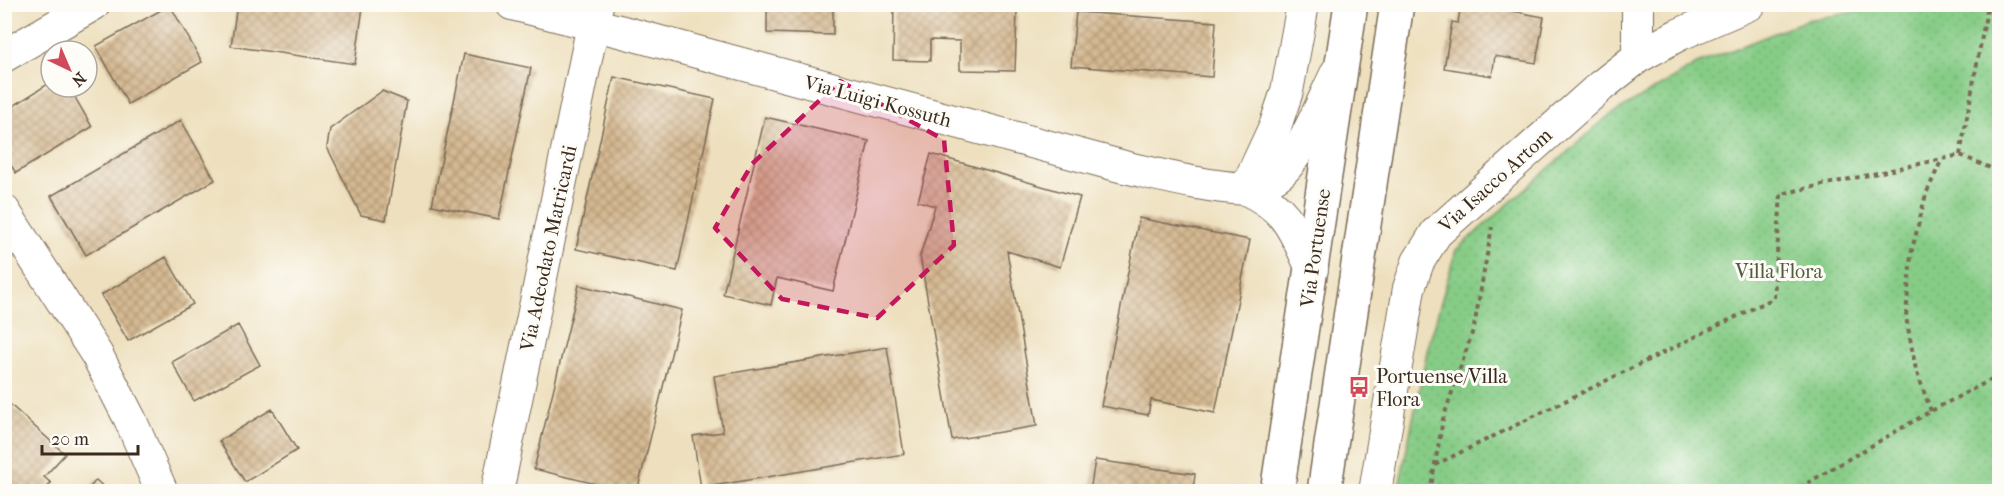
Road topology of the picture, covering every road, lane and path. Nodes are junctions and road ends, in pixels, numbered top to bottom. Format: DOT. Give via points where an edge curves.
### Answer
graph roads {
  1 [pos="94,4"];
  2 [pos="512,4"];
  3 [pos="1303,4"];
  4 [pos="1351,4"];
  5 [pos="1397,4"];
  6 [pos="1638,4"];
  7 [pos="1750,4"];
  8 [pos="1988,4"];
  9 [pos="595,15"];
  10 [pos="4,56"];
  11 [pos="1638,57"];
  12 [pos="1342,63"];
  13 [pos="1960,155"];
  14 [pos="1942,159"];
  15 [pos="2000,172"];
  16 [pos="1486,188"];
  17 [pos="1246,189"];
  18 [pos="4,211"];
  19 [pos="1312,269"];
  20 [pos="2000,375"];
  21 [pos="1931,411"];
  22 [pos="1435,465"];
  23 [pos="162,492"];
  24 [pos="497,492"];
  25 [pos="1277,492"];
  26 [pos="1324,492"];
  27 [pos="1374,492"];
  28 [pos="1430,492"];
  29 [pos="1792,492"];
  1 -- 10 [label="street"];
  2 -- 9 [label="street, Via Luigi Kossuth"];
  3 -- 17 [label="street" via="1287,91"];
  4 -- 12 [label="main road, Via Portuense"];
  5 -- 26 [label="main road"];
  6 -- 11 [label="street"];
  7 -- 11 [label="street, Via Isacco Artom" via="1695,26"];
  8 -- 13 [label="path"];
  9 -- 17 [label="street, Via Luigi Kossuth" via="1124,167"];
  9 -- 24 [label="street, Via Adeodato Matricardi"];
  11 -- 16 [label="street, Via Isacco Artom"];
  12 -- 17 [label="street" via="1290,162 1272,178"];
  12 -- 19 [label="main road, Via Portuense"];
  13 -- 14 [label="path"];
  13 -- 15 [label="path"];
  14 -- 21 [label="path" via="1926,194 1911,254 1906,317 1916,370"];
  14 -- 22 [label="path" via="1781,194 1774,298"];
  16 -- 22 [label="path" via="1492,223 1474,327 1443,418"];
  16 -- 27 [label="street, Via Isacco Artom" via="1436,233 1418,262 1409,288"];
  17 -- 19 [label="street, Via Luigi Kossuth" via="1280,210"];
  18 -- 23 [label="street" via="97,355"];
  19 -- 25 [label="main road, Via Portuense"];
  20 -- 21 [label="path"];
  21 -- 29 [label="path"];
  22 -- 28 [label="path"];
}
